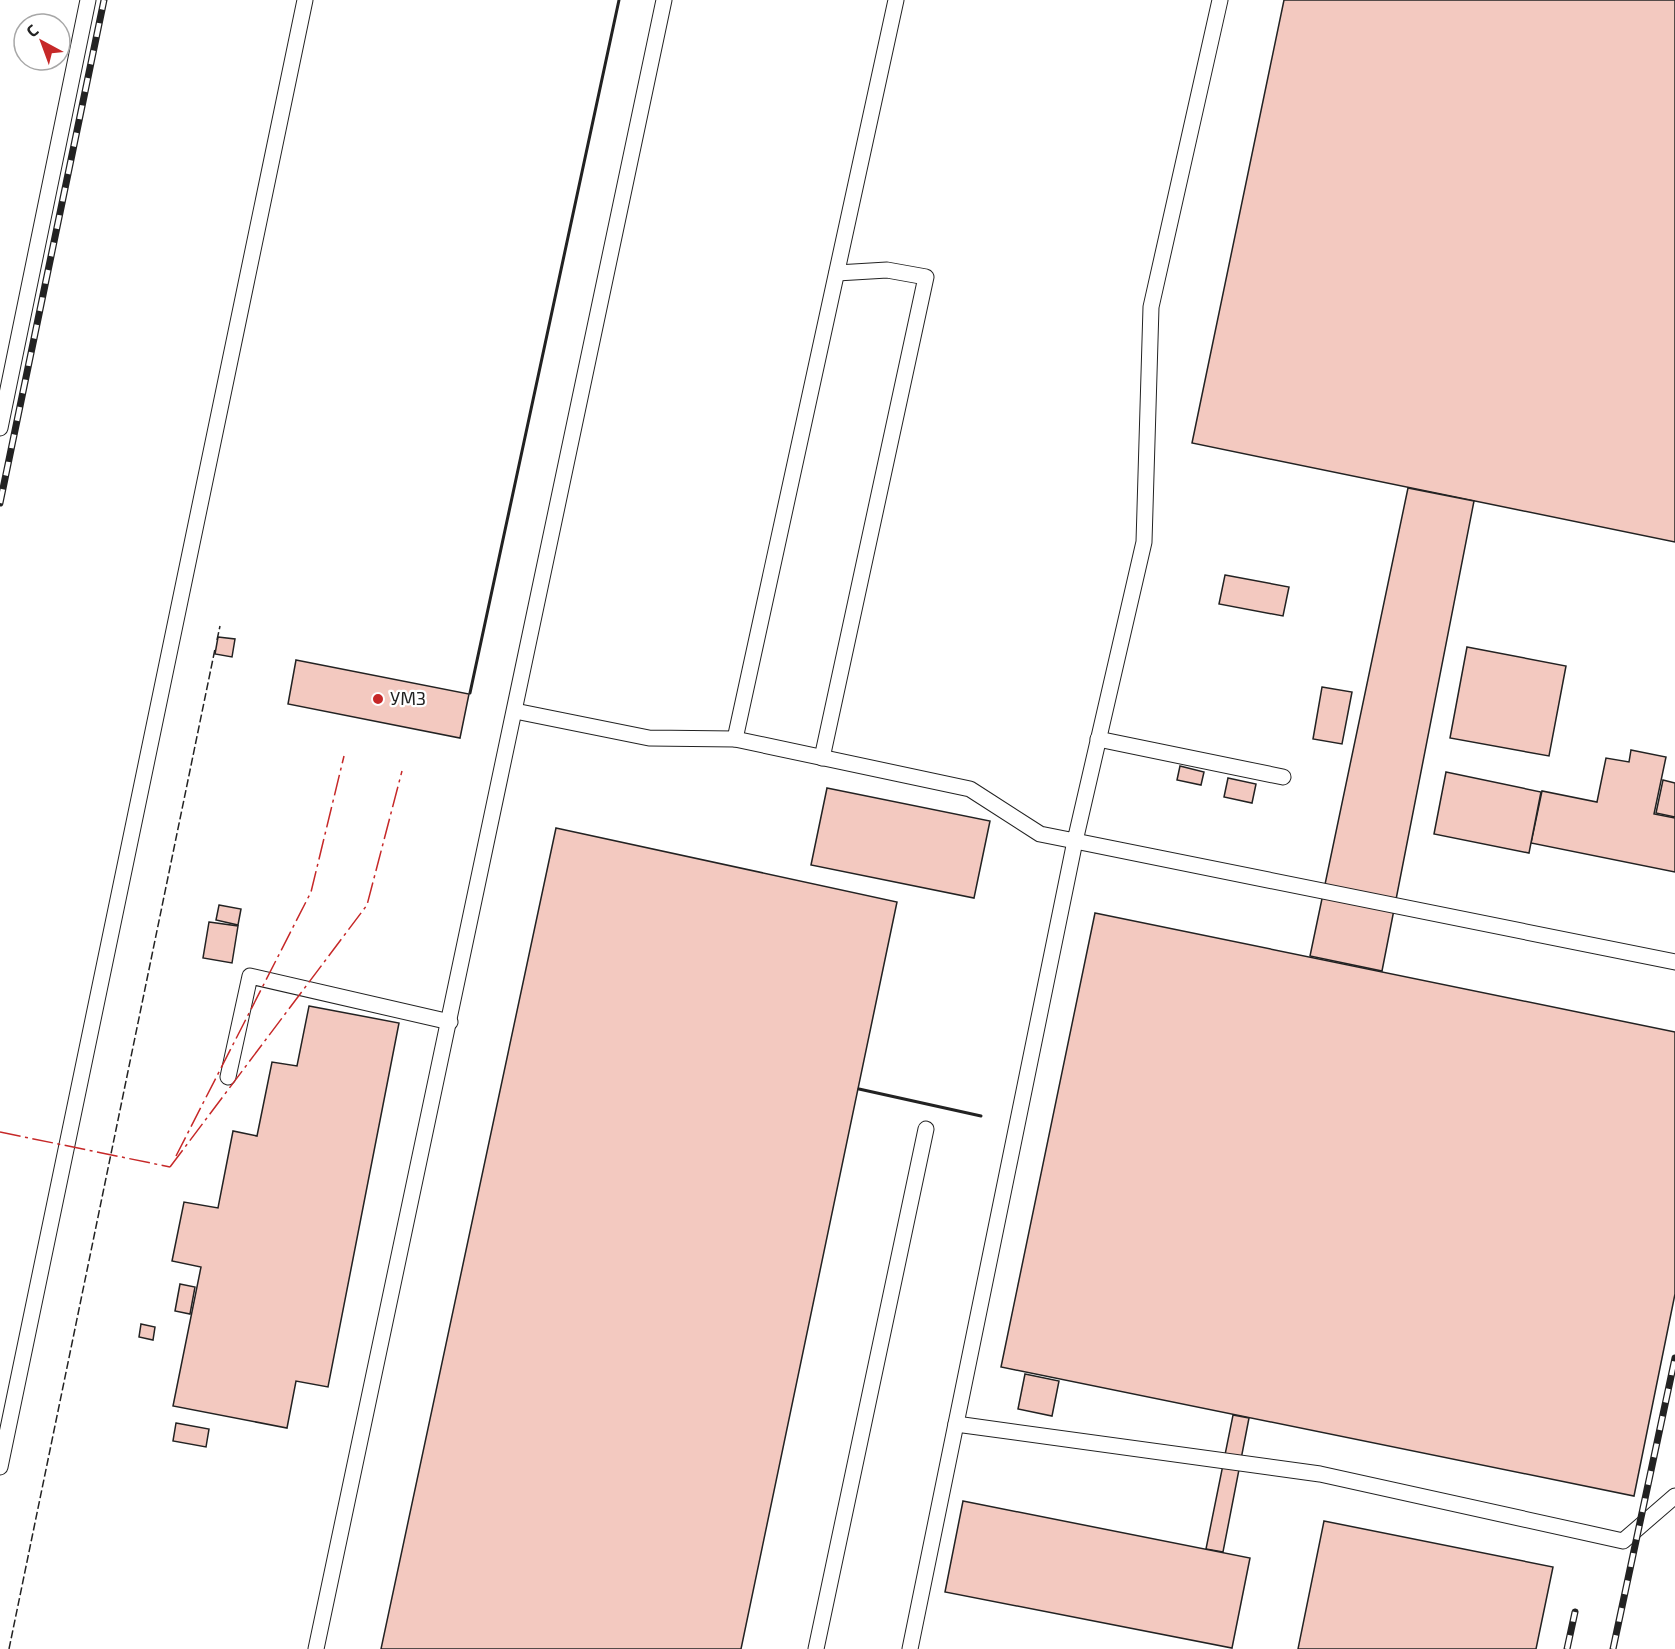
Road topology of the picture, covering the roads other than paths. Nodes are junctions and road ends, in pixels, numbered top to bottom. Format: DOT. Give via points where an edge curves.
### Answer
graph roads {
  1 [pos="88,0"];
  2 [pos="305,0"];
  3 [pos="664,0"];
  4 [pos="896,0"];
  5 [pos="1220,0"];
  6 [pos="837,273"];
  7 [pos="0,428"];
  8 [pos="515,711"];
  9 [pos="735,739"];
  10 [pos="1098,739"];
  11 [pos="822,758"];
  12 [pos="1283,777"];
  13 [pos="1075,841"];
  14 [pos="1675,962"];
  15 [pos="450,1022"];
  16 [pos="228,1077"];
  17 [pos="926,1129"];
  18 [pos="956,1424"];
  19 [pos="0,1467"];
  20 [pos="1675,1496"];
  21 [pos="316,1649"];
  22 [pos="816,1649"];
  23 [pos="910,1649"];
  1 -- 7 [label="lane"];
  2 -- 19 [label="lane"];
  3 -- 8 [label="lane"];
  4 -- 6 [label="lane"];
  5 -- 10 [label="lane" via="1151,307 1144,542"];
  6 -- 9 [label="lane"];
  6 -- 11 [label="lane" via="887,270 926,277"];
  8 -- 9 [label="lane" via="649,738"];
  8 -- 15 [label="lane"];
  9 -- 11 [label="lane"];
  10 -- 12 [label="lane"];
  10 -- 13 [label="lane"];
  11 -- 13 [label="lane" via="970,789 1040,834"];
  13 -- 14 [label="lane"];
  13 -- 18 [label="lane"];
  15 -- 16 [label="lane" via="250,976"];
  15 -- 21 [label="lane"];
  17 -- 22 [label="lane"];
  18 -- 20 [label="lane" via="1320,1474 1623,1541"];
  18 -- 23 [label="lane"];
}
